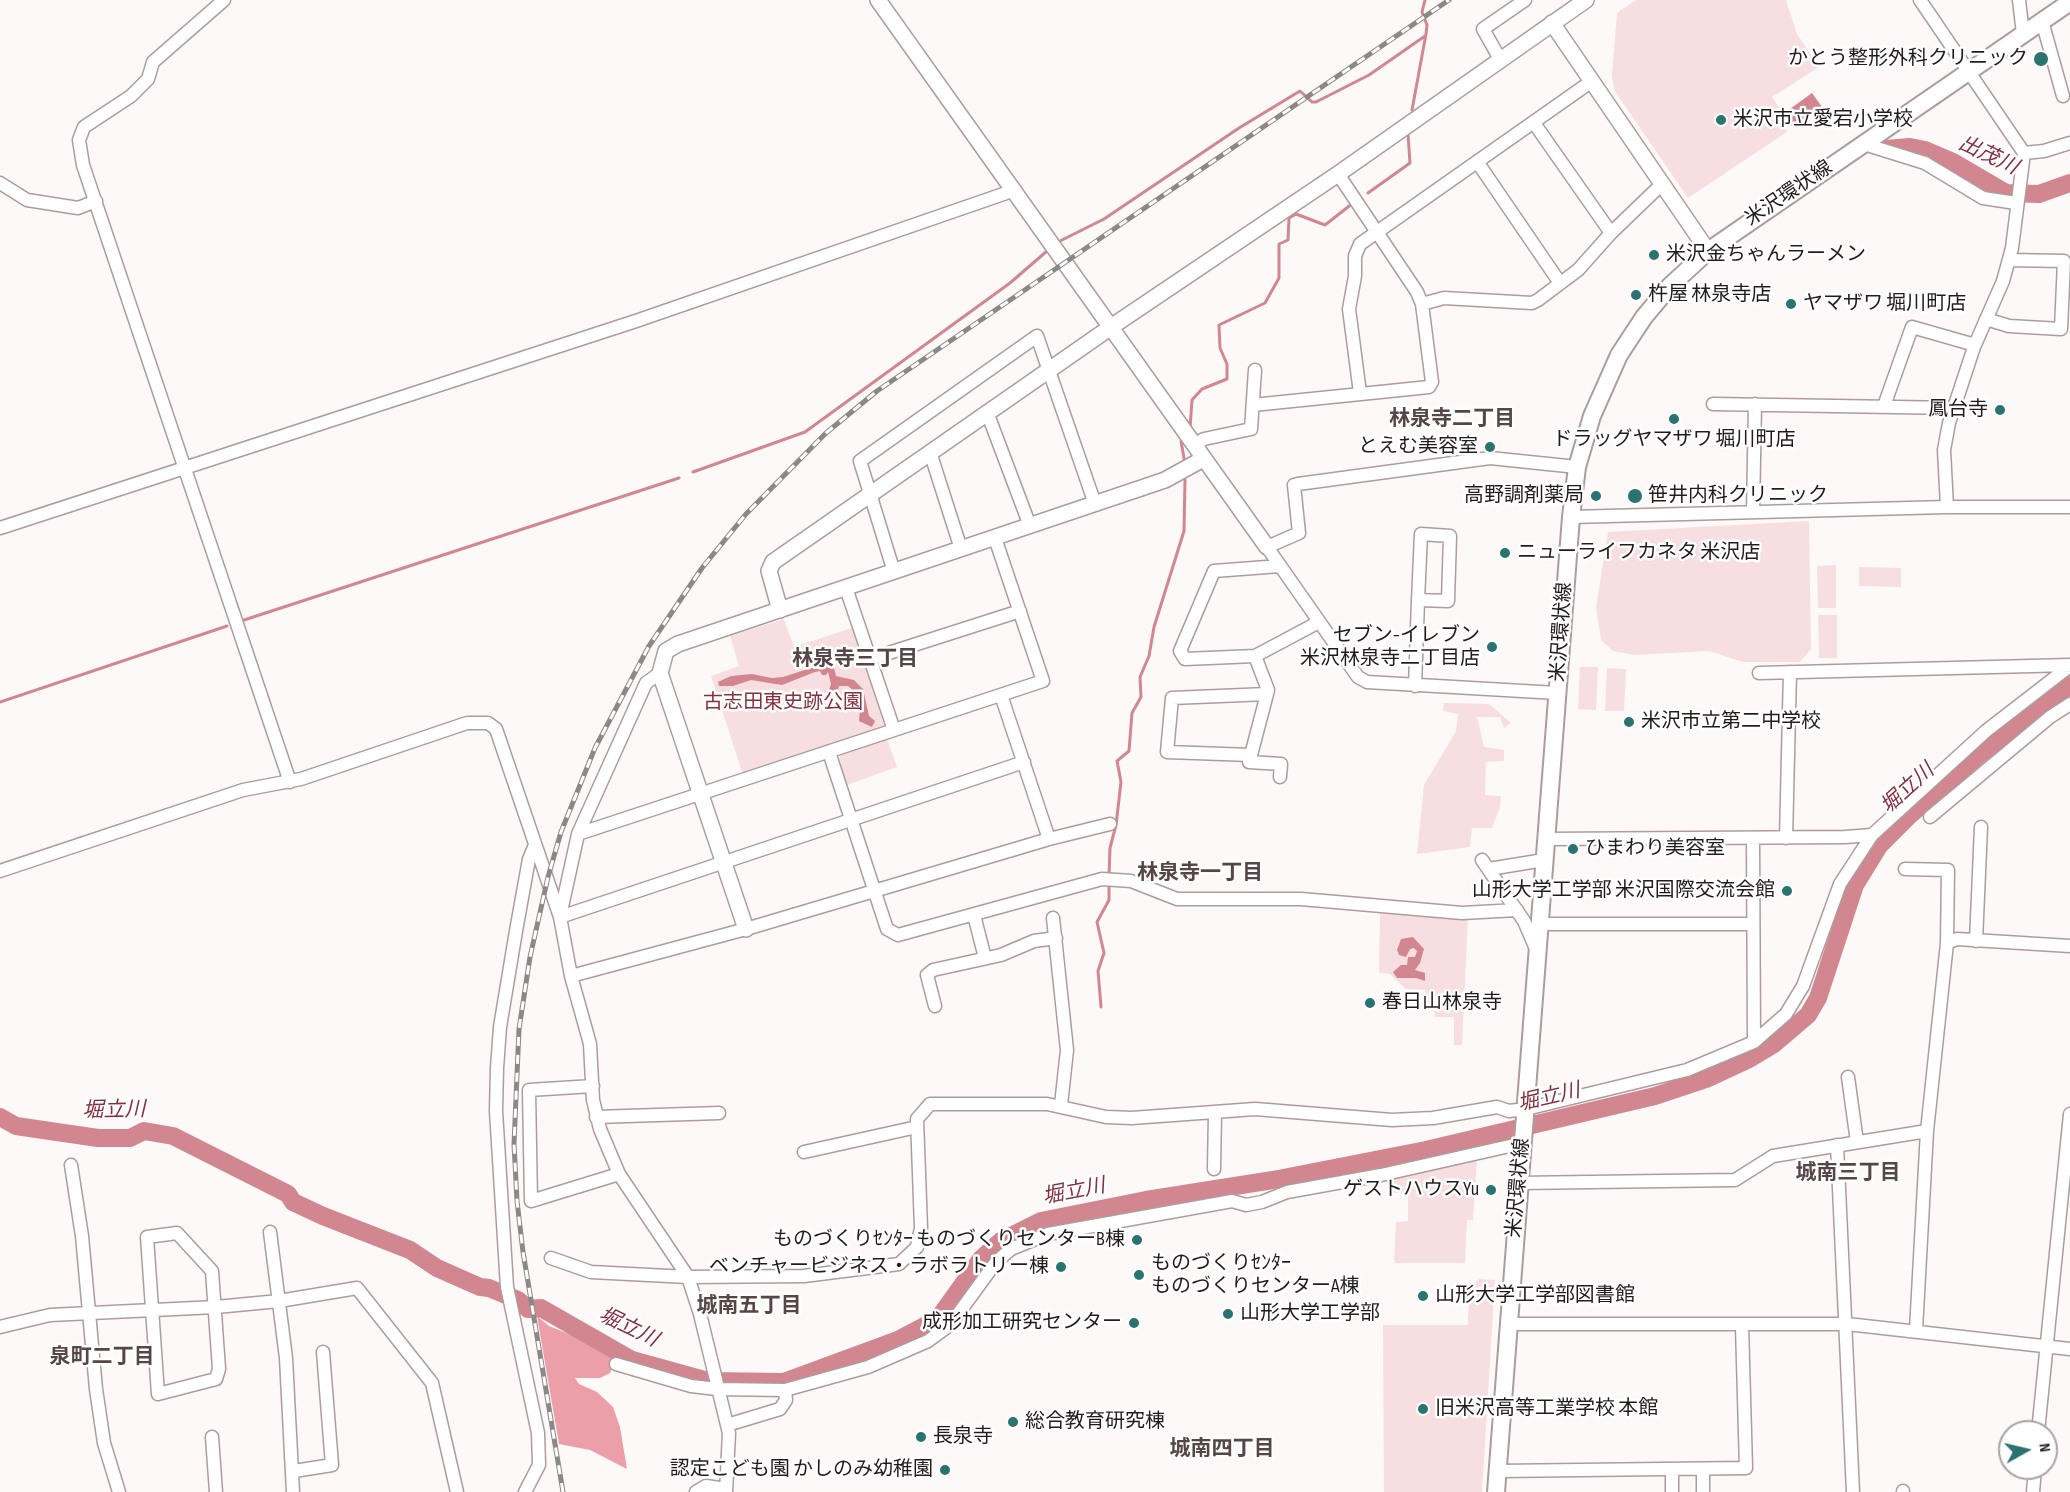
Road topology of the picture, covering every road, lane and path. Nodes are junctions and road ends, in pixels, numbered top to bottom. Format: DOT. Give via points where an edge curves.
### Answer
graph roads {
  1 [pos="224,0"];
  2 [pos="878,0"];
  3 [pos="1526,0"];
  4 [pos="1586,0"];
  5 [pos="1920,0"];
  6 [pos="2019,0"];
  7 [pos="2066,10"];
  8 [pos="2042,21"];
  9 [pos="1552,23"];
  10 [pos="2024,34"];
  11 [pos="1500,59"];
  12 [pos="1968,73"];
  13 [pos="1592,81"];
  14 [pos="2063,96"];
  15 [pos="1534,123"];
  16 [pos="2070,143"];
  17 [pos="1864,144"];
  18 [pos="2025,153"];
  19 [pos="1478,163"];
  20 [pos="1338,174"];
  21 [pos="0,183"];
  22 [pos="1662,184"];
  23 [pos="1015,190"];
  24 [pos="96,201"];
  25 [pos="2016,203"];
  26 [pos="1378,232"];
  27 [pos="1611,233"];
  28 [pos="1708,251"];
  29 [pos="2009,261"];
  30 [pos="1560,283"];
  31 [pos="1422,304"];
  32 [pos="1986,319"];
  33 [pos="1111,327"];
  34 [pos="1975,345"];
  35 [pos="1049,370"];
  36 [pos="1255,370"];
  37 [pos="1360,393"];
  38 [pos="1713,404"];
  39 [pos="1755,404"];
  40 [pos="1253,405"];
  41 [pos="1884,406"];
  42 [pos="1955,408"];
  43 [pos="987,412"];
  44 [pos="1194,445"];
  45 [pos="930,452"];
  46 [pos="1203,459"];
  47 [pos="186,466"];
  48 [pos="1577,468"];
  49 [pos="869,495"];
  50 [pos="1095,504"];
  51 [pos="1947,507"];
  52 [pos="2070,507"];
  53 [pos="1753,512"];
  54 [pos="1571,517"];
  55 [pos="1030,526"];
  56 [pos="0,528"];
  57 [pos="995,538"];
  58 [pos="1267,547"];
  59 [pos="961,549"];
  60 [pos="1280,566"];
  61 [pos="894,572"];
  62 [pos="846,588"];
  63 [pos="1418,600"];
  64 [pos="780,610"];
  65 [pos="1020,611"];
  66 [pos="1319,622"];
  67 [pos="1255,656"];
  68 [pos="870,659"];
  69 [pos="2070,665"];
  70 [pos="1790,672"];
  71 [pos="660,673"];
  72 [pos="1758,673"];
  73 [pos="1415,686"];
  74 [pos="1557,693"];
  75 [pos="1267,694"];
  76 [pos="1001,695"];
  77 [pos="2070,704"];
  78 [pos="894,730"];
  79 [pos="829,752"];
  80 [pos="1249,754"];
  81 [pos="1024,762"];
  82 [pos="1280,777"];
  83 [pos="290,782"];
  84 [pos="700,794"];
  85 [pos="1930,817"];
  86 [pos="851,819"];
  87 [pos="1110,824"];
  88 [pos="1981,827"];
  89 [pos="578,834"];
  90 [pos="1872,835"];
  91 [pos="1753,838"];
  92 [pos="1786,838"];
  93 [pos="1049,839"];
  94 [pos="1546,839"];
  95 [pos="535,845"];
  96 [pos="1544,860"];
  97 [pos="724,863"];
  98 [pos="1905,869"];
  99 [pos="0,871"];
  100 [pos="876,891"];
  101 [pos="1517,910"];
  102 [pos="974,915"];
  103 [pos="560,917"];
  104 [pos="1053,918"];
  105 [pos="1540,924"];
  106 [pos="1753,924"];
  107 [pos="746,929"];
  108 [pos="1056,938"];
  109 [pos="1976,941"];
  110 [pos="1947,944"];
  111 [pos="2070,946"];
  112 [pos="1539,955"];
  113 [pos="985,958"];
  114 [pos="571,976"];
  115 [pos="935,1006"];
  116 [pos="1754,1042"];
  117 [pos="1848,1077"];
  118 [pos="592,1086"];
  119 [pos="1061,1106"];
  120 [pos="1526,1111"];
  121 [pos="719,1113"];
  122 [pos="1215,1113"];
  123 [pos="2070,1114"];
  124 [pos="596,1117"];
  125 [pos="917,1127"];
  126 [pos="1927,1131"];
  127 [pos="1523,1142"];
  128 [pos="1857,1142"];
  129 [pos="1837,1145"];
  130 [pos="804,1152"];
  131 [pos="71,1165"];
  132 [pos="1214,1169"];
  133 [pos="619,1174"];
  134 [pos="1519,1183"];
  135 [pos="270,1232"];
  136 [pos="551,1258"];
  137 [pos="688,1277"];
  138 [pos="279,1301"];
  139 [pos="216,1307"];
  140 [pos="153,1310"];
  141 [pos="89,1312"];
  142 [pos="1509,1324"];
  143 [pos="1847,1324"];
  144 [pos="1742,1326"];
  145 [pos="0,1327"];
  146 [pos="1916,1330"];
  147 [pos="2046,1345"];
  148 [pos="2070,1349"];
  149 [pos="323,1353"];
  150 [pos="615,1364"];
  151 [pos="717,1387"];
  152 [pos="785,1390"];
  153 [pos="2039,1420"];
  154 [pos="727,1425"];
  155 [pos="212,1437"];
  156 [pos="1672,1469"];
  157 [pos="1703,1469"];
  158 [pos="294,1471"];
  159 [pos="1498,1471"];
  160 [pos="726,1490"];
  161 [pos="119,1492"];
  162 [pos="216,1492"];
  163 [pos="293,1492"];
  164 [pos="457,1492"];
  165 [pos="525,1492"];
  166 [pos="696,1492"];
  167 [pos="1496,1492"];
  168 [pos="1672,1492"];
  169 [pos="1703,1492"];
  170 [pos="1853,1492"];
  1 -- 24 [label="street" via="153,62 148,79 131,96 84,127 79,140 82,165"];
  2 -- 23 [label="street"];
  3 -- 11 [label="street" via="1483,29"];
  4 -- 9 [label="street"];
  5 -- 12 [label="street"];
  6 -- 10 [label="street"];
  7 -- 8 [label="main road, 米沢環状線"];
  8 -- 10 [label="main road, 米沢環状線"];
  8 -- 14 [label="street"];
  9 -- 11 [label="street"];
  9 -- 13 [label="street"];
  10 -- 12 [label="main road, 米沢環状線"];
  11 -- 20 [label="street"];
  12 -- 17 [label="main road, 米沢環状線"];
  12 -- 18 [label="street"];
  13 -- 15 [label="street"];
  13 -- 22 [label="street"];
  15 -- 19 [label="street"];
  15 -- 27 [label="street"];
  16 -- 18 [label="street"];
  17 -- 25 [label="street" via="1925,163 1983,198"];
  17 -- 28 [label="main road, 米沢環状線"];
  18 -- 25 [label="street"];
  19 -- 26 [label="street"];
  19 -- 30 [label="street"];
  20 -- 26 [label="street"];
  20 -- 33 [label="street"];
  21 -- 24 [label="street" via="27,200 78,208"];
  22 -- 27 [label="street"];
  22 -- 28 [label="street"];
  23 -- 33 [label="street"];
  23 -- 47 [label="street" via="636,321"];
  24 -- 47 [label="street"];
  25 -- 29 [label="street"];
  26 -- 31 [label="street"];
  26 -- 37 [label="street" via="1360,244 1355,256 1349,309"];
  27 -- 30 [label="street" via="1583,266"];
  28 -- 48 [label="main road, 米沢環状線" via="1659,299 1625,346 1592,416"];
  29 -- 32 [label="street"];
  29 -- 32 [label="street" via="2064,261 2061,329 2009,326"];
  30 -- 31 [label="street" via="1532,303 1444,298"];
  31 -- 37 [label="street" via="1432,382 1429,387"];
  32 -- 34 [label="street"];
  33 -- 35 [label="street"];
  33 -- 44 [label="street"];
  34 -- 41 [label="street" via="1912,327"];
  34 -- 42 [label="street"];
  35 -- 43 [label="street"];
  35 -- 49 [label="street" via="1037,336 860,461"];
  35 -- 50 [label="street"];
  36 -- 40 [label="street"];
  37 -- 40 [label="street"];
  38 -- 39 [label="street"];
  39 -- 41 [label="street"];
  39 -- 53 [label="street"];
  40 -- 44 [label="street" via="1250,432 1204,439"];
  41 -- 42 [label="street"];
  42 -- 51 [label="street" via="1944,450"];
  43 -- 45 [label="street"];
  43 -- 55 [label="street"];
  44 -- 46 [label="street"];
  45 -- 49 [label="street"];
  45 -- 59 [label="street"];
  46 -- 50 [label="street" via="1165,480"];
  46 -- 58 [label="street"];
  47 -- 56 [label="street"];
  47 -- 83 [label="street"];
  48 -- 54 [label="main road, 米沢環状線"];
  48 -- 58 [label="street" via="1490,458 1294,485 1299,533"];
  49 -- 61 [label="street"];
  49 -- 64 [label="street" via="773,562 769,571"];
  50 -- 55 [label="street"];
  51 -- 52 [label="street"];
  51 -- 53 [label="street"];
  53 -- 54 [label="street"];
  54 -- 74 [label="main road, 米沢環状線"];
  55 -- 57 [label="street"];
  57 -- 59 [label="street"];
  57 -- 65 [label="street"];
  58 -- 60 [label="street"];
  59 -- 61 [label="street"];
  60 -- 66 [label="street"];
  60 -- 67 [label="street" via="1214,571 1180,651 1185,659"];
  61 -- 62 [label="street"];
  62 -- 64 [label="street"];
  62 -- 68 [label="street"];
  63 -- 63 [label="street" via="1421,534 1450,536 1448,601"];
  63 -- 73 [label="street"];
  64 -- 71 [label="street" via="678,644 666,651"];
  65 -- 68 [label="street"];
  65 -- 76 [label="street" via="1043,681"];
  66 -- 67 [label="street"];
  66 -- 73 [label="street" via="1358,677 1367,682"];
  67 -- 75 [label="street"];
  68 -- 78 [label="street"];
  69 -- 70 [label="street"];
  69 -- 90 [label="street" via="1986,731"];
  70 -- 72 [label="street"];
  70 -- 92 [label="street"];
  71 -- 84 [label="street"];
  71 -- 89 [label="street" via="646,683"];
  73 -- 74 [label="street" via="1454,694"];
  74 -- 94 [label="main road, 米沢環状線"];
  75 -- 80 [label="street"];
  75 -- 80 [label="street" via="1172,698 1167,752"];
  76 -- 78 [label="street"];
  76 -- 81 [label="street"];
  77 -- 85 [label="street"];
  78 -- 79 [label="street"];
  79 -- 84 [label="street"];
  79 -- 86 [label="street"];
  80 -- 82 [label="street" via="1250,762 1281,764"];
  81 -- 86 [label="street"];
  81 -- 93 [label="street"];
  83 -- 95 [label="street" via="467,723 488,723 503,742"];
  83 -- 99 [label="street" via="243,790"];
  84 -- 89 [label="street"];
  84 -- 97 [label="street"];
  86 -- 97 [label="street"];
  86 -- 100 [label="street"];
  87 -- 93 [label="street"];
  88 -- 109 [label="street"];
  89 -- 103 [label="street"];
  90 -- 92 [label="street"];
  90 -- 116 [label="street" via="1840,884 1795,1002"];
  91 -- 92 [label="street"];
  91 -- 94 [label="street"];
  91 -- 106 [label="street"];
  93 -- 100 [label="street"];
  94 -- 96 [label="main road, 米沢環状線"];
  95 -- 103 [label="street"];
  95 -- 165 [label="street" via="529,859 502,1018 496,1111 507,1287 538,1433 539,1465"];
  96 -- 101 [label="street" via="1486,864"];
  96 -- 105 [label="main road, 米沢環状線"];
  97 -- 103 [label="street"];
  97 -- 107 [label="street"];
  98 -- 110 [label="street" via="1948,870"];
  100 -- 102 [label="street" via="887,929 898,935"];
  100 -- 107 [label="street"];
  101 -- 102 [label="street" via="1462,913 1301,899 1177,899 1131,881 1102,879"];
  101 -- 112 [label="street"];
  102 -- 113 [label="street"];
  103 -- 114 [label="street"];
  104 -- 108 [label="street"];
  105 -- 106 [label="street"];
  105 -- 112 [label="main road, 米沢環状線"];
  106 -- 116 [label="street"];
  107 -- 114 [label="street"];
  108 -- 113 [label="street" via="1034,941"];
  108 -- 119 [label="street" via="1067,1050"];
  109 -- 110 [label="street" via="1957,939"];
  109 -- 111 [label="street"];
  110 -- 126 [label="street"];
  112 -- 120 [label="main road, 米沢環状線"];
  113 -- 115 [label="street" via="933,970 927,975"];
  114 -- 118 [label="street" via="590,1044"];
  116 -- 120 [label="street" via="1687,1070"];
  117 -- 128 [label="street"];
  118 -- 124 [label="street"];
  118 -- 133 [label="street" via="529,1090 531,1201"];
  119 -- 122 [label="street" via="1106,1117"];
  119 -- 125 [label="street" via="930,1104 920,1113"];
  120 -- 122 [label="street" via="1497,1107 1433,1118 1392,1120 1255,1109"];
  120 -- 127 [label="main road, 米沢環状線"];
  121 -- 124 [label="street"];
  122 -- 132 [label="street"];
  123 -- 147 [label="street"];
  124 -- 133 [label="street"];
  125 -- 130 [label="street"];
  125 -- 137 [label="street" via="921,1228 917,1247 899,1264 804,1276"];
  126 -- 128 [label="street"];
  126 -- 146 [label="street"];
  127 -- 134 [label="main road, 米沢環状線"];
  127 -- 152 [label="street" via="1287,1192 1262,1202 1246,1205 1233,1201 1191,1207 1048,1234 1011,1249 996,1262 950,1325 928,1341 868,1366"];
  128 -- 129 [label="street"];
  129 -- 134 [label="street" via="1773,1156 1735,1180"];
  129 -- 143 [label="street"];
  131 -- 141 [label="street"];
  133 -- 137 [label="street"];
  134 -- 142 [label="main road, 米沢環状線"];
  135 -- 138 [label="street"];
  136 -- 137 [label="street" via="591,1272"];
  137 -- 151 [label="street"];
  138 -- 139 [label="street"];
  138 -- 158 [label="street"];
  138 -- 164 [label="street" via="357,1288 432,1383"];
  139 -- 140 [label="street"];
  139 -- 140 [label="street" via="212,1271 177,1233 147,1237"];
  139 -- 140 [label="street" via="216,1379 158,1394"];
  140 -- 141 [label="street"];
  141 -- 145 [label="street" via="50,1315"];
  141 -- 161 [label="street" via="104,1443"];
  142 -- 144 [label="street"];
  142 -- 159 [label="main road, 米沢環状線"];
  143 -- 144 [label="street"];
  143 -- 146 [label="street"];
  143 -- 170 [label="street"];
  144 -- 157 [label="street" via="1746,1468"];
  146 -- 147 [label="street"];
  147 -- 148 [label="street"];
  147 -- 153 [label="street"];
  149 -- 158 [label="street" via="332,1465"];
  150 -- 151 [label="street" via="660,1379"];
  151 -- 152 [label="street"];
  151 -- 154 [label="street"];
  152 -- 154 [label="street" via="786,1400 780,1409"];
  154 -- 160 [label="street"];
  155 -- 162 [label="street"];
  156 -- 157 [label="street"];
  156 -- 159 [label="street"];
  156 -- 168 [label="street"];
  157 -- 169 [label="street"];
  158 -- 163 [label="street"];
  159 -- 167 [label="main road, 米沢環状線"];
  160 -- 166 [label="street" via="706,1486"];
}
